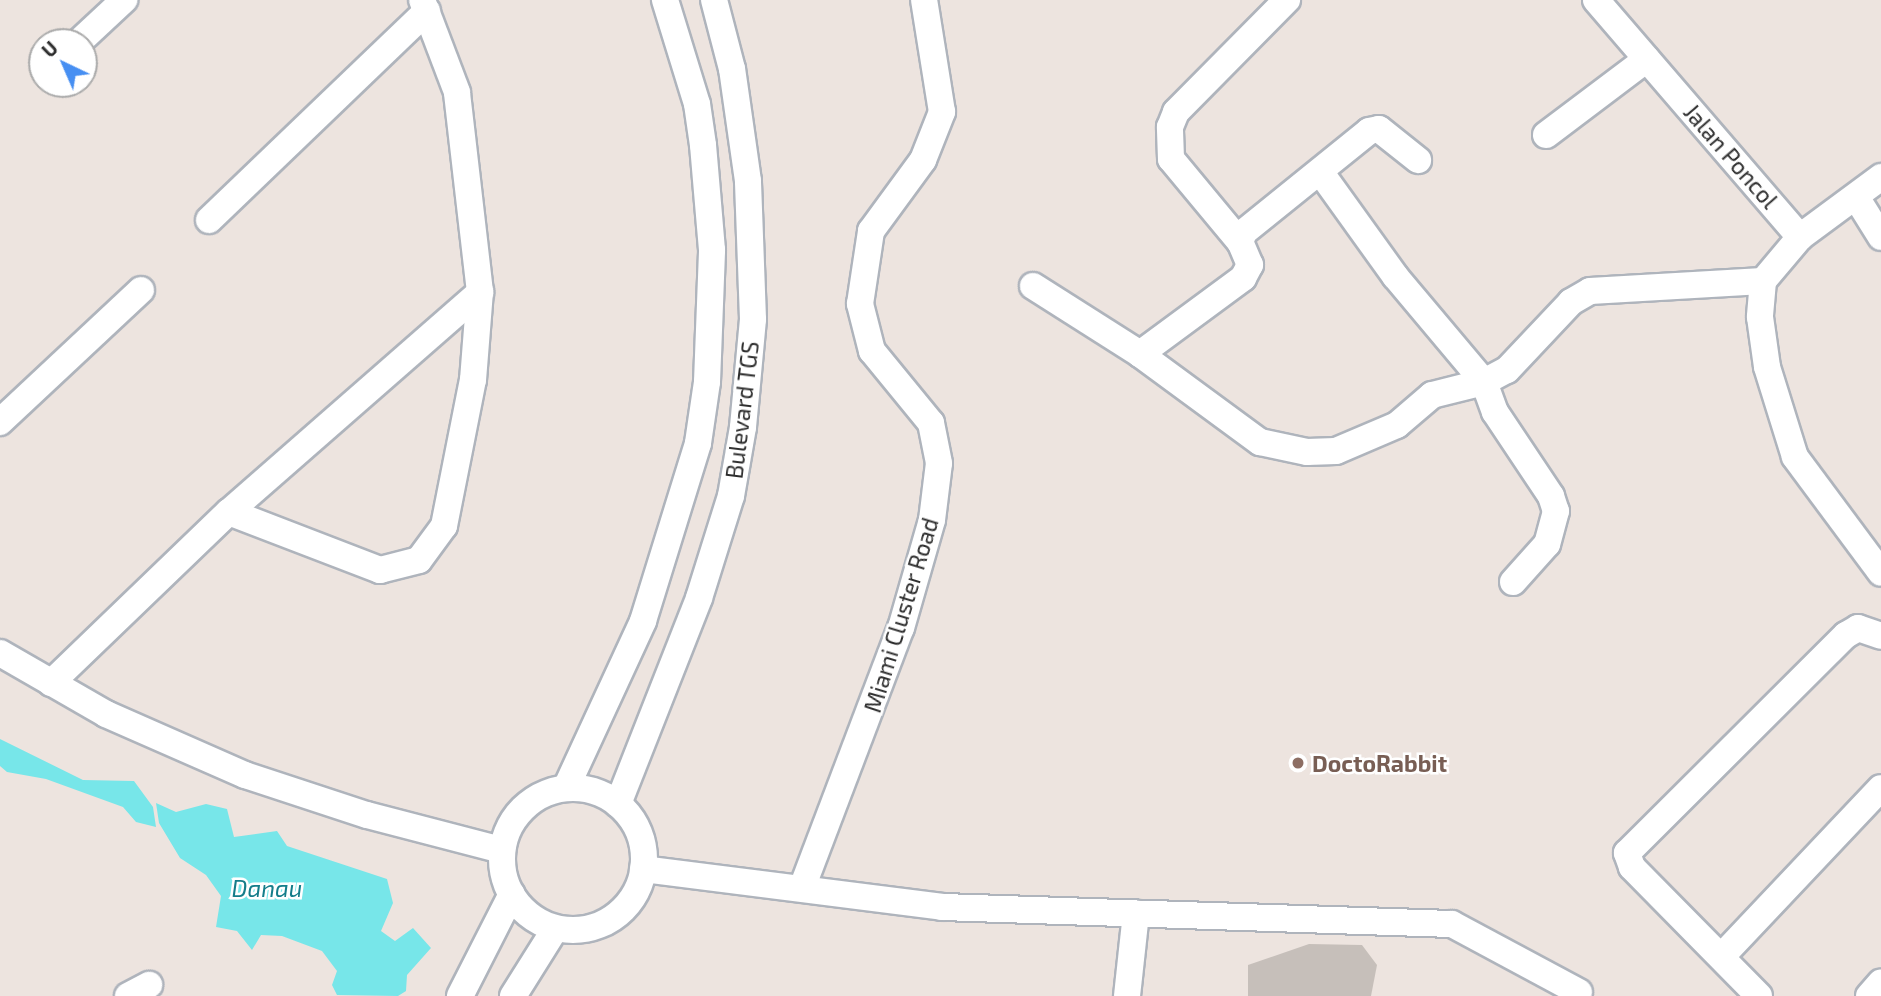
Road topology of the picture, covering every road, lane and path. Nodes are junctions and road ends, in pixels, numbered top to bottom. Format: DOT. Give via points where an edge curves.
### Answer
graph roads {
  1 [pos="124,0"];
  2 [pos="665,0"];
  3 [pos="714,0"];
  4 [pos="924,0"];
  5 [pos="1287,0"];
  6 [pos="1596,0"];
  7 [pos="424,6"];
  8 [pos="94,28"];
  9 [pos="1647,59"];
  10 [pos="1546,135"];
  11 [pos="1418,160"];
  12 [pos="1321,173"];
  13 [pos="1881,177"];
  14 [pos="1856,197"];
  15 [pos="209,220"];
  16 [pos="1800,237"];
  17 [pos="1881,237"];
  18 [pos="1240,242"];
  19 [pos="1763,281"];
  20 [pos="1033,286"];
  21 [pos="141,290"];
  22 [pos="480,292"];
  23 [pos="1140,354"];
  24 [pos="1484,382"];
  25 [pos="0,422"];
  26 [pos="229,512"];
  27 [pos="1881,573"];
  28 [pos="1513,582"];
  29 [pos="1881,636"];
  30 [pos="0,653"];
  31 [pos="51,683"];
  32 [pos="566,788"];
  33 [pos="1881,788"];
  34 [pos="618,804"];
  35 [pos="501,850"];
  36 [pos="643,869"];
  37 [pos="802,888"];
  38 [pos="512,894"];
  39 [pos="1136,913"];
  40 [pos="555,929"];
  41 [pos="1722,956"];
  42 [pos="1881,982"];
  43 [pos="1579,992"];
  44 [pos="460,996"];
  45 [pos="513,996"];
  46 [pos="1127,996"];
  47 [pos="1759,996"];
  48 [pos="1869,996"];
  1 -- 8 [label="street"];
  2 -- 32 [label="street, Bulevard TGS" via="697,104 703,145 712,250 707,382 698,443 643,621"];
  3 -- 34 [label="street, Bulevard TGS" via="732,69 748,181 753,319 743,427 731,496 699,598"];
  4 -- 37 [label="street, Miami Cluster Road" via="942,113 923,160 872,231 860,304 872,351 930,423 937,484 901,628"];
  5 -- 18 [label="street" via="1176,112 1170,127 1171,159"];
  6 -- 9 [label="street, Jalan Poncol"];
  7 -- 15 [label="street"];
  7 -- 22 [label="street" via="457,92"];
  9 -- 10 [label="street"];
  9 -- 16 [label="street, Jalan Poncol"];
  11 -- 12 [label="street" via="1376,128"];
  12 -- 18 [label="street" via="1250,226"];
  12 -- 24 [label="street" via="1395,276"];
  13 -- 14 [label="street"];
  14 -- 16 [label="street"];
  14 -- 17 [label="street"];
  16 -- 19 [label="street"];
  18 -- 23 [label="street" via="1250,265 1243,278"];
  19 -- 24 [label="street" via="1590,291 1571,302 1507,370"];
  19 -- 27 [label="street" via="1767,367 1795,457"];
  20 -- 23 [label="street"];
  21 -- 25 [label="street"];
  22 -- 26 [label="street"];
  22 -- 26 [label="street" via="458,469 438,540 419,560 380,570"];
  23 -- 24 [label="street" via="1260,442 1307,452 1359,445 1397,425 1432,395"];
  24 -- 28 [label="street" via="1495,412 1556,511 1547,544"];
  26 -- 31 [label="street"];
  29 -- 41 [label="street" via="1857,628 1846,635 1627,853 1632,867"];
  30 -- 31 [label="street"];
  31 -- 35 [label="street" via="175,747 257,779"];
  32 -- 34 [label="street" via="594,791"];
  32 -- 35 [label="street" via="523,807"];
  33 -- 41 [label="street"];
  34 -- 36 [label="street" via="634,822"];
  35 -- 38 [label="street"];
  36 -- 37 [label="street"];
  36 -- 40 [label="street" via="636,891 602,924"];
  37 -- 39 [label="street" via="942,907"];
  38 -- 40 [label="street" via="532,919"];
  38 -- 44 [label="street"];
  39 -- 43 [label="street" via="1452,924"];
  39 -- 46 [label="street"];
  40 -- 45 [label="street"];
  41 -- 47 [label="street"];
  42 -- 48 [label="street"];
}
